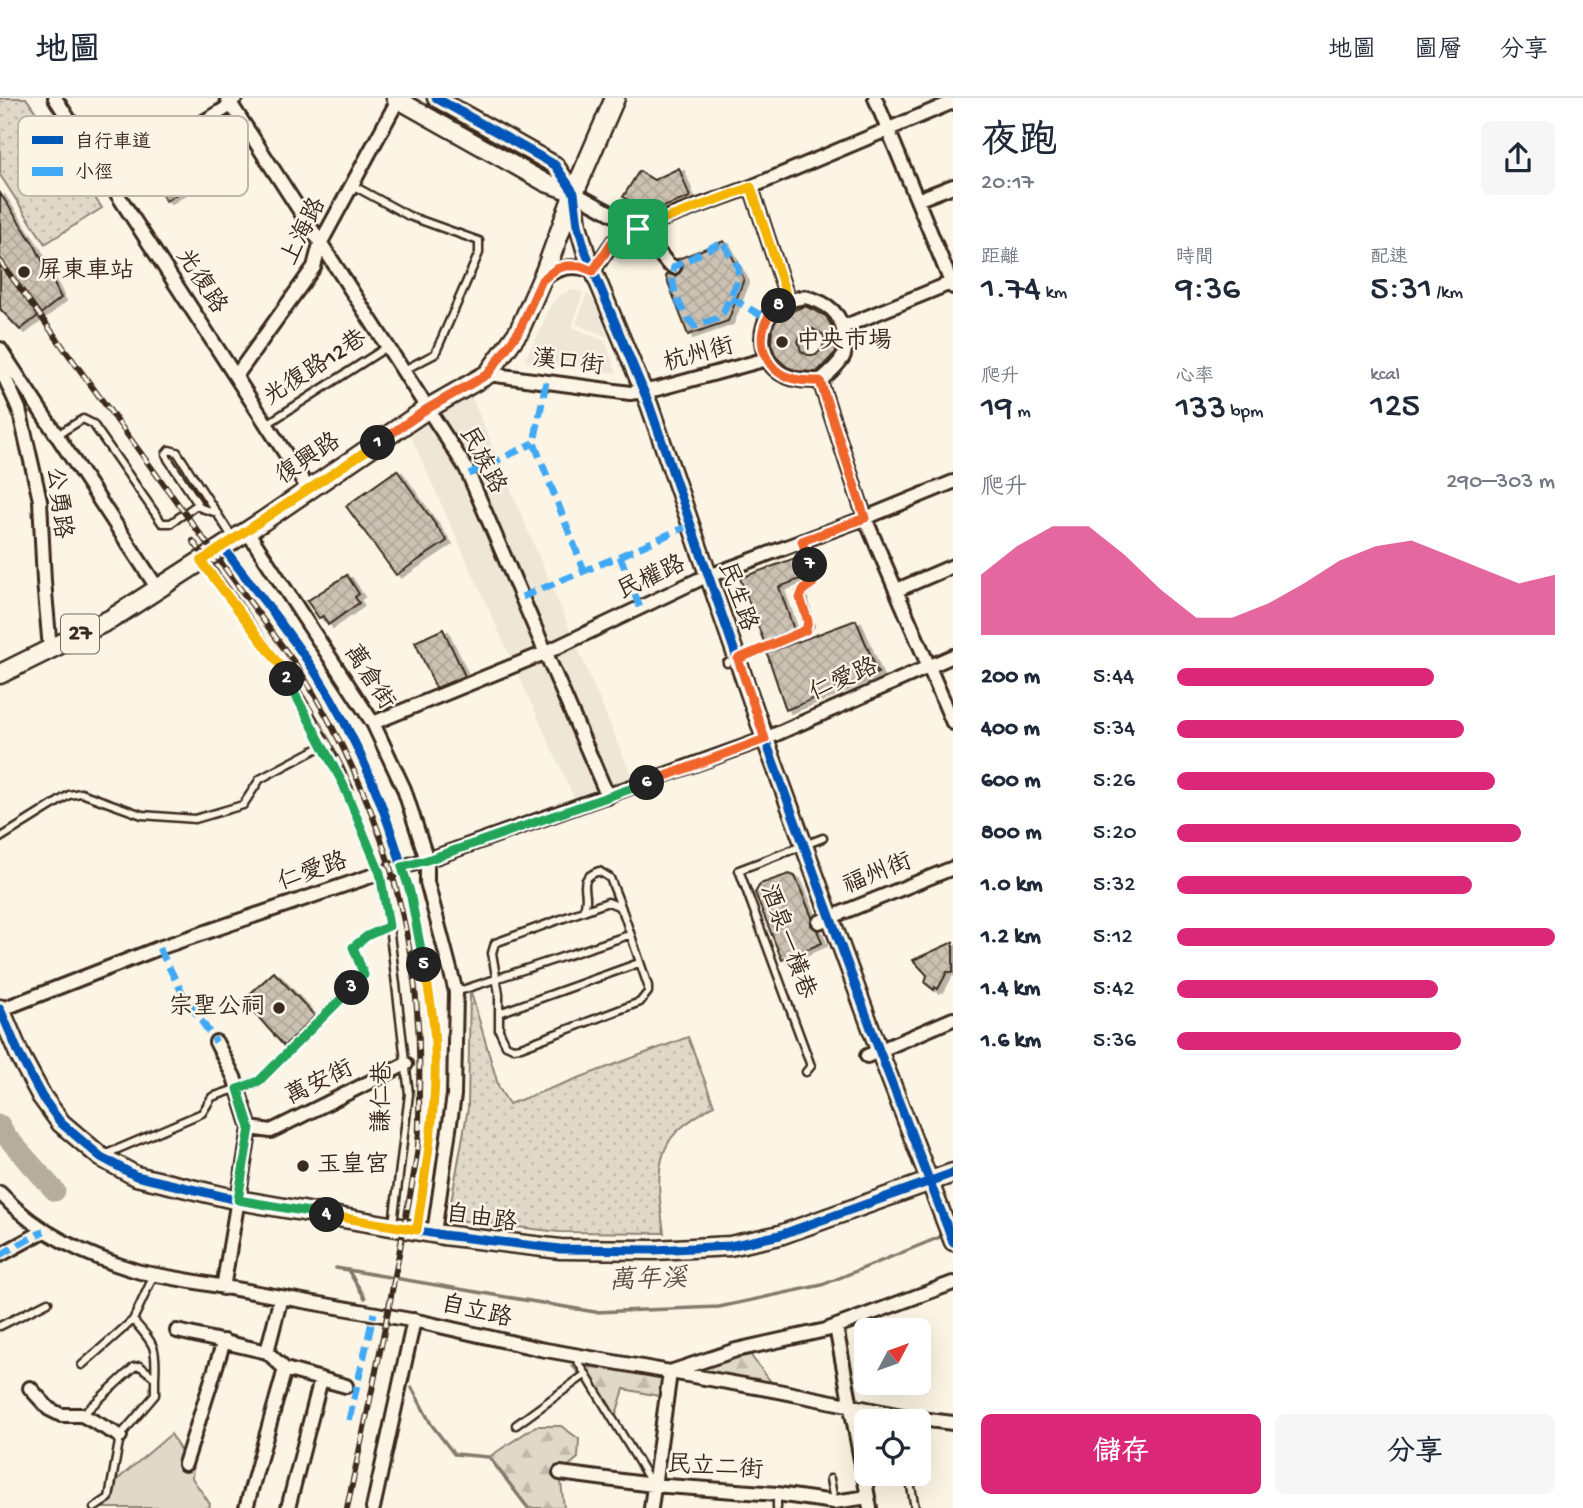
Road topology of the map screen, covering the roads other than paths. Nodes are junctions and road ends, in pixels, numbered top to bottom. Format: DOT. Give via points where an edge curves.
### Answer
graph roads {
  1 [pos="55,98"];
  2 [pos="436,98"];
  3 [pos="615,98"];
  4 [pos="875,98"];
  5 [pos="398,99"];
  6 [pos="232,100"];
  7 [pos="953,102"];
  8 [pos="67,116"];
  9 [pos="208,116"];
  10 [pos="242,116"];
  11 [pos="248,126"];
  12 [pos="888,129"];
  13 [pos="352,185"];
  14 [pos="953,186"];
  15 [pos="751,187"];
  16 [pos="574,193"];
  17 [pos="119,196"];
  18 [pos="917,200"];
  19 [pos="638,229"];
  20 [pos="320,244"];
  21 [pos="674,267"];
  22 [pos="593,271"];
  23 [pos="542,280"];
  24 [pos="953,284"];
  25 [pos="788,300"];
  26 [pos="844,327"];
  27 [pos="387,347"];
  28 [pos="0,349"];
  29 [pos="766,359"];
  30 [pos="0,367"];
  31 [pos="402,371"];
  32 [pos="488,374"];
  33 [pos="236,376"];
  34 [pos="820,381"];
  35 [pos="643,392"];
  36 [pos="427,409"];
  37 [pos="267,424"];
  38 [pos="56,435"];
  39 [pos="953,482"];
  40 [pos="309,490"];
  41 [pos="198,504"];
  42 [pos="217,513"];
  43 [pos="865,518"];
  44 [pos="240,536"];
  45 [pos="802,541"];
  46 [pos="201,561"];
  47 [pos="953,566"];
  48 [pos="708,576"];
  49 [pos="158,589"];
  50 [pos="897,590"];
  51 [pos="50,649"];
  52 [pos="547,652"];
  53 [pos="953,656"];
  54 [pos="732,661"];
  55 [pos="928,667"];
  56 [pos="0,674"];
  57 [pos="373,723"];
  58 [pos="953,723"];
  59 [pos="765,739"];
  60 [pos="322,746"];
  61 [pos="608,797"];
  62 [pos="0,838"];
  63 [pos="823,838"];
  64 [pos="805,847"];
  65 [pos="427,860"];
  66 [pos="953,868"];
  67 [pos="380,873"];
  68 [pos="583,911"];
  69 [pos="623,912"];
  70 [pos="825,919"];
  71 [pos="389,926"];
  72 [pos="629,935"];
  73 [pos="639,963"];
  74 [pos="496,980"];
  75 [pos="456,992"];
  76 [pos="0,1009"];
  77 [pos="499,1013"];
  78 [pos="953,1019"];
  79 [pos="216,1042"];
  80 [pos="873,1053"];
  81 [pos="406,1064"];
  82 [pos="806,1072"];
  83 [pos="238,1089"];
  84 [pos="250,1128"];
  85 [pos="101,1157"];
  86 [pos="953,1173"];
  87 [pos="931,1183"];
  88 [pos="0,1193"];
  89 [pos="238,1200"];
  90 [pos="393,1226"];
  91 [pos="44,1231"];
  92 [pos="434,1233"];
  93 [pos="953,1242"];
  94 [pos="0,1255"];
  95 [pos="154,1275"];
  96 [pos="953,1283"];
  97 [pos="223,1288"];
  98 [pos="281,1297"];
  99 [pos="48,1302"];
  100 [pos="133,1320"];
  101 [pos="414,1320"];
  102 [pos="0,1326"];
  103 [pos="836,1327"];
  104 [pos="177,1331"];
  105 [pos="224,1341"];
  106 [pos="267,1352"];
  107 [pos="573,1354"];
  108 [pos="82,1365"];
  109 [pos="285,1369"];
  110 [pos="670,1373"];
  111 [pos="586,1374"];
  112 [pos="155,1378"];
  113 [pos="321,1379"];
  114 [pos="346,1386"];
  115 [pos="30,1388"];
  116 [pos="849,1405"];
  117 [pos="82,1415"];
  118 [pos="953,1423"];
  119 [pos="516,1425"];
  120 [pos="120,1436"];
  121 [pos="185,1464"];
  122 [pos="560,1473"];
  123 [pos="830,1479"];
  124 [pos="653,1485"];
  125 [pos="911,1488"];
  126 [pos="777,1494"];
  127 [pos="834,1502"];
  128 [pos="869,1502"];
  129 [pos="94,1508"];
  130 [pos="246,1508"];
  131 [pos="288,1508"];
  132 [pos="373,1508"];
  133 [pos="651,1508"];
  134 [pos="777,1508"];
  135 [pos="915,1508"];
  1 -- 8 [label="street, 光復路"];
  2 -- 16 [label="street" via="555,165"];
  3 -- 16 [label="main road, 復興路 / 27"];
  4 -- 12 [label="street"];
  5 -- 13 [label="street, 上海路"];
  5 -- 16 [label="street" via="546,183"];
  6 -- 9 [label="street"];
  6 -- 10 [label="street, 民族路"];
  7 -- 12 [label="street"];
  11 -- 20 [label="street, 民族路"];
  12 -- 15 [label="street"];
  12 -- 18 [label="street"];
  13 -- 20 [label="street, 上海路"];
  13 -- 31 [label="lane" via="409,216 479,241 479,253 435,354"];
  14 -- 18 [label="street"];
  15 -- 19 [label="street"];
  15 -- 25 [label="street"];
  16 -- 19 [label="street"];
  16 -- 22 [label="street, 民生路" via="578,225"];
  16 -- 23 [label="main road, 復興路 / 27"];
  17 -- 33 [label="street, 光復路"];
  18 -- 24 [label="street"];
  19 -- 21 [label="street"];
  19 -- 22 [label="street" via="612,242"];
  20 -- 27 [label="street, 民族路"];
  20 -- 33 [label="street, 上海路" via="314,267"];
  22 -- 23 [label="street" via="566,266"];
  22 -- 35 [label="street, 民生路"];
  23 -- 32 [label="main road, 復興路 / 27" via="519,331"];
  24 -- 26 [label="street"];
  25 -- 26 [label="street" via="821,301"];
  25 -- 29 [label="street, 杭州街" via="773,310 764,325 761,342"];
  26 -- 34 [label="street" via="844,357"];
  27 -- 31 [label="street, 民族路"];
  27 -- 37 [label="lane, 光復路12巷"];
  28 -- 38 [label="street, 公勇路"];
  29 -- 34 [label="street, 杭州街" via="780,374 798,381"];
  29 -- 35 [label="street, 杭州街"];
  30 -- 51 [label="street, 公勇路" via="19,409 40,500"];
  31 -- 36 [label="street, 民族路"];
  32 -- 35 [label="street, 漢口街"];
  32 -- 36 [label="main road, 復興路 / 27"];
  33 -- 37 [label="street, 光復路"];
  34 -- 43 [label="street"];
  35 -- 48 [label="street, 民生路"];
  36 -- 40 [label="main road, 復興路 / 27"];
  36 -- 52 [label="street, 民族路" via="466,468"];
  37 -- 40 [label="street, 光復路"];
  38 -- 41 [label="lane" via="83,419 93,424 162,523 171,523"];
  38 -- 49 [label="street, 公勇路"];
  39 -- 43 [label="street, 民權路"];
  40 -- 44 [label="main road, 復興路 / 27"];
  41 -- 42 [label="lane"];
  41 -- 42 [label="lane" via="168,459 169,450 177,452"];
  42 -- 44 [label="lane"];
  43 -- 45 [label="street, 民權路"];
  43 -- 50 [label="street"];
  44 -- 46 [label="main road, 復興路 / 27"];
  44 -- 57 [label="street, 萬倉街"];
  45 -- 48 [label="street, 民權路"];
  45 -- 54 [label="lane" via="815,576 801,593 809,625 800,634"];
  46 -- 49 [label="main road, 復興路 / 27"];
  46 -- 60 [label="lane, 謙仁巷" via="281,667"];
  47 -- 50 [label="street"];
  48 -- 52 [label="street, 民權路"];
  48 -- 54 [label="street, 民生路"];
  49 -- 51 [label="main road, 復興路 / 27" via="101,625"];
  50 -- 55 [label="street"];
  51 -- 56 [label="main road, 復興路 / 27"];
  52 -- 57 [label="street, 民權路"];
  52 -- 61 [label="street, 民族路"];
  53 -- 55 [label="street, 仁愛路"];
  54 -- 59 [label="street, 民生路"];
  55 -- 58 [label="street"];
  55 -- 59 [label="street, 仁愛路"];
  57 -- 65 [label="street, 萬倉街" via="404,789"];
  59 -- 61 [label="street, 仁愛路"];
  59 -- 64 [label="street, 民生路"];
  60 -- 62 [label="lane" via="260,779 243,805 195,818 142,815 81,793 69,795"];
  60 -- 67 [label="lane, 謙仁巷"];
  61 -- 65 [label="street, 仁愛路"];
  63 -- 64 [label="lane, 酒泉一橫巷"];
  64 -- 70 [label="street, 民生路"];
  64 -- 82 [label="lane, 酒泉一橫巷" via="739,870 811,1066"];
  65 -- 67 [label="street, 仁愛路"];
  65 -- 75 [label="street, 萬倉街" via="427,882"];
  66 -- 70 [label="street, 福州街"];
  67 -- 71 [label="lane, 謙仁巷"];
  67 -- 76 [label="street, 仁愛路" via="159,948"];
  68 -- 69 [label="lane" via="608,902"];
  68 -- 69 [label="lane" via="587,904 584,884 590,874 599,871 610,878"];
  68 -- 74 [label="lane" via="495,943"];
  69 -- 72 [label="lane"];
  70 -- 80 [label="street, 民生路"];
  71 -- 81 [label="lane, 謙仁巷"];
  71 -- 83 [label="lane" via="353,947 364,975 259,1081"];
  72 -- 73 [label="lane"];
  72 -- 74 [label="lane"];
  73 -- 77 [label="lane"];
  73 -- 77 [label="lane" via="648,986 640,1002 521,1047 513,1048 502,1039"];
  74 -- 75 [label="lane"];
  74 -- 77 [label="lane"];
  75 -- 92 [label="street, 萬倉街" via="454,1095"];
  76 -- 85 [label="main road, 自由路" via="43,1097 61,1123"];
  78 -- 80 [label="street"];
  79 -- 83 [label="street"];
  80 -- 87 [label="street, 民生路"];
  81 -- 84 [label="street, 萬安街" via="271,1131"];
  81 -- 90 [label="lane, 謙仁巷" via="408,1094"];
  83 -- 84 [label="street"];
  83 -- 85 [label="lane" via="212,1097 202,1113"];
  84 -- 89 [label="street"];
  85 -- 89 [label="main road, 自由路" via="136,1176"];
  86 -- 87 [label="main road, 自由路"];
  87 -- 92 [label="main road, 自由路" via="780,1235 730,1246 561,1249"];
  87 -- 93 [label="street, 民生路"];
  88 -- 91 [label="street, 自立路"];
  89 -- 90 [label="main road, 自由路"];
  89 -- 97 [label="street"];
  90 -- 92 [label="main road, 自由路"];
  91 -- 94 [label="street"];
  91 -- 95 [label="street, 自立路" via="95,1258"];
  95 -- 97 [label="street, 自立路"];
  95 -- 100 [label="lane"];
  96 -- 103 [label="street"];
  97 -- 98 [label="street, 自立路"];
  98 -- 101 [label="street, 自立路"];
  98 -- 106 [label="street"];
  99 -- 102 [label="lane"];
  100 -- 108 [label="lane"];
  100 -- 112 [label="lane" via="153,1343"];
  101 -- 107 [label="street, 自立路"];
  101 -- 132 [label="street"];
  103 -- 110 [label="street" via="736,1350"];
  103 -- 116 [label="street"];
  104 -- 105 [label="street"];
  105 -- 106 [label="street"];
  105 -- 121 [label="street"];
  106 -- 109 [label="street"];
  107 -- 110 [label="street, 自立路"];
  107 -- 111 [label="lane"];
  109 -- 113 [label="street"];
  109 -- 130 [label="street"];
  110 -- 116 [label="street, 自立路"];
  110 -- 124 [label="street"];
  111 -- 119 [label="lane"];
  111 -- 124 [label="lane"];
  112 -- 117 [label="lane" via="140,1366 134,1367"];
  112 -- 120 [label="lane" via="155,1395"];
  113 -- 114 [label="street"];
  113 -- 131 [label="street"];
  115 -- 117 [label="street" via="49,1409 61,1415"];
  116 -- 118 [label="street, 自立路"];
  116 -- 128 [label="street"];
  117 -- 120 [label="street"];
  120 -- 129 [label="lane" via="109,1498"];
  122 -- 124 [label="street, 民立二街"];
  123 -- 127 [label="lane"];
  124 -- 126 [label="street, 民立二街"];
  124 -- 133 [label="street"];
  125 -- 135 [label="lane"];
  126 -- 127 [label="street, 民立二街"];
  126 -- 134 [label="lane"];
  127 -- 128 [label="street, 民立二街"];
}
